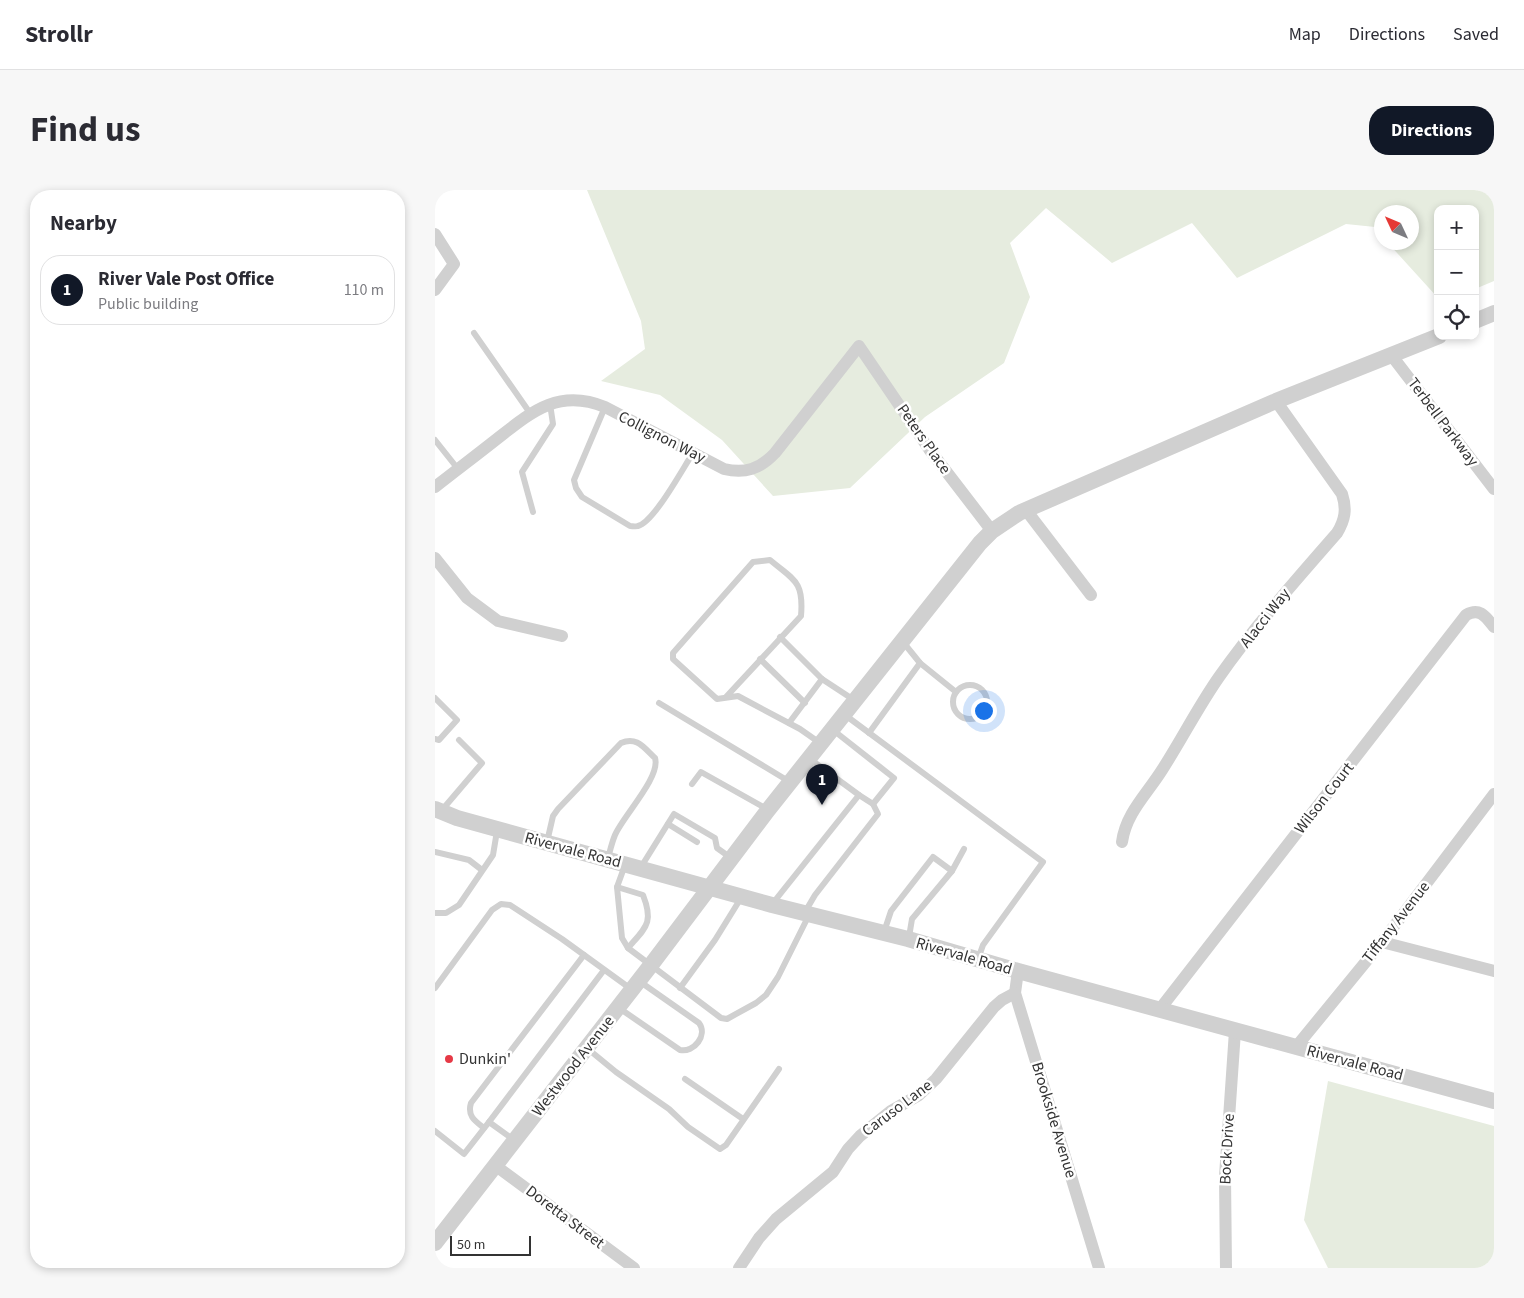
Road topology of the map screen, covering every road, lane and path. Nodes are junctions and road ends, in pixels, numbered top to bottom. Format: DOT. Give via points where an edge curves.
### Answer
graph roads {
  1 [pos="435,234"];
  2 [pos="435,290"];
  3 [pos="1494,313"];
  4 [pos="1479,319"];
  5 [pos="473,333"];
  6 [pos="1434,338"];
  7 [pos="859,346"];
  8 [pos="1392,356"];
  9 [pos="1276,401"];
  10 [pos="550,404"];
  11 [pos="605,407"];
  12 [pos="530,413"];
  13 [pos="435,440"];
  14 [pos="693,453"];
  15 [pos="458,469"];
  16 [pos="435,487"];
  17 [pos="1494,489"];
  18 [pos="1026,510"];
  19 [pos="533,512"];
  20 [pos="992,531"];
  21 [pos="435,558"];
  22 [pos="1091,595"];
  23 [pos="1494,627"];
  24 [pos="561,636"];
  25 [pos="780,637"];
  26 [pos="902,641"];
  27 [pos="760,659"];
  28 [pos="920,663"];
  29 [pos="823,680"];
  30 [pos="956,692"];
  31 [pos="726,697"];
  32 [pos="435,698"];
  33 [pos="855,701"];
  34 [pos="659,703"];
  35 [pos="805,703"];
  36 [pos="844,714"];
  37 [pos="789,723"];
  38 [pos="832,729"];
  39 [pos="869,733"];
  40 [pos="435,739"];
  41 [pos="459,740"];
  42 [pos="821,744"];
  43 [pos="809,758"];
  44 [pos="791,782"];
  45 [pos="692,784"];
  46 [pos="859,794"];
  47 [pos="1494,794"];
  48 [pos="873,804"];
  49 [pos="438,810"];
  50 [pos="768,810"];
  51 [pos="667,824"];
  52 [pos="498,829"];
  53 [pos="547,842"];
  54 [pos="697,842"];
  55 [pos="1122,842"];
  56 [pos="708,848"];
  57 [pos="717,848"];
  58 [pos="964,849"];
  59 [pos="435,852"];
  60 [pos="732,858"];
  61 [pos="608,859"];
  62 [pos="633,866"];
  63 [pos="482,870"];
  64 [pos="952,871"];
  65 [pos="617,887"];
  66 [pos="710,888"];
  67 [pos="741,896"];
  68 [pos="772,905"];
  69 [pos="435,913"];
  70 [pos="807,913"];
  71 [pos="883,933"];
  72 [pos="908,940"];
  73 [pos="1382,942"];
  74 [pos="628,948"];
  75 [pos="584,955"];
  76 [pos="978,960"];
  77 [pos="651,965"];
  78 [pos="604,970"];
  79 [pos="1018,971"];
  80 [pos="1494,971"];
  81 [pos="635,985"];
  82 [pos="435,988"];
  83 [pos="680,988"];
  84 [pos="1015,993"];
  85 [pos="618,1008"];
  86 [pos="1160,1009"];
  87 [pos="1235,1031"];
  88 [pos="1296,1047"];
  89 [pos="587,1048"];
  90 [pos="779,1068"];
  91 [pos="685,1080"];
  92 [pos="1494,1101"];
  93 [pos="743,1119"];
  94 [pos="489,1122"];
  95 [pos="484,1128"];
  96 [pos="435,1132"];
  97 [pos="515,1141"];
  98 [pos="496,1166"];
  99 [pos="435,1243"];
  100 [pos="634,1268"];
  101 [pos="739,1268"];
  102 [pos="1099,1268"];
  103 [pos="1226,1268"];
  1 -- 2 [label="street" via="454,264"];
  3 -- 4 [label="street"];
  5 -- 12 [label="lane"];
  6 -- 8 [label="street, Westwood Avenue"];
  7 -- 14 [label="street, Collignon Way" via="767,462 736,472"];
  7 -- 20 [label="street, Peters Place" via="929,449"];
  8 -- 9 [label="street, Westwood Avenue"];
  8 -- 17 [label="street, Terbell Parkway"];
  9 -- 18 [label="street, Westwood Avenue"];
  9 -- 55 [label="street, Alacci Way" via="1342,494 1345,504 1343,524 1220,675 1157,779 1131,815"];
  10 -- 11 [label="street, Collignon Way" via="571,400"];
  10 -- 12 [label="street, Collignon Way"];
  10 -- 19 [label="lane" via="553,424 522,472"];
  11 -- 14 [label="street, Collignon Way"];
  11 -- 14 [label="lane" via="575,480 576,488 582,497 630,526 644,523"];
  12 -- 15 [label="street, Collignon Way"];
  13 -- 15 [label="lane"];
  15 -- 16 [label="street, Collignon Way"];
  18 -- 20 [label="street, Westwood Avenue"];
  18 -- 22 [label="street"];
  20 -- 26 [label="street, Westwood Avenue"];
  21 -- 24 [label="street" via="467,598 498,621"];
  23 -- 86 [label="street, Wilson Court" via="1484,614 1472,612 1466,615"];
  25 -- 27 [label="lane"];
  25 -- 29 [label="lane"];
  25 -- 31 [label="lane" via="801,616 802,598 798,583 770,560 753,562 673,656 714,697"];
  26 -- 28 [label="lane"];
  26 -- 33 [label="street, Westwood Avenue"];
  27 -- 31 [label="lane"];
  27 -- 35 [label="lane"];
  28 -- 30 [label="lane"];
  28 -- 39 [label="lane"];
  29 -- 33 [label="lane"];
  29 -- 35 [label="lane"];
  30 -- 30 [label="lane" via="953,702 960,716 974,718 984,712 987,701 982,690 972,685"];
  31 -- 37 [label="lane" via="738,696"];
  32 -- 40 [label="lane" via="457,720 439,740"];
  33 -- 36 [label="street, Westwood Avenue"];
  34 -- 44 [label="lane"];
  35 -- 37 [label="lane"];
  36 -- 38 [label="street, Westwood Avenue"];
  36 -- 39 [label="lane"];
  37 -- 42 [label="lane"];
  38 -- 42 [label="street, Westwood Avenue"];
  38 -- 48 [label="lane" via="894,778"];
  39 -- 76 [label="lane" via="1043,862 983,944"];
  41 -- 49 [label="lane" via="482,763"];
  42 -- 43 [label="street, Westwood Avenue"];
  43 -- 44 [label="street, Westwood Avenue"];
  43 -- 46 [label="lane"];
  44 -- 50 [label="street, Westwood Avenue"];
  45 -- 50 [label="lane" via="701,772"];
  46 -- 48 [label="lane"];
  46 -- 68 [label="lane"];
  47 -- 73 [label="street, Tiffany Avenue"];
  48 -- 70 [label="lane" via="878,814 815,895"];
  49 -- 52 [label="street, Rivervale Road"];
  50 -- 60 [label="street, Westwood Avenue"];
  51 -- 54 [label="lane"];
  51 -- 57 [label="lane" via="674,814 715,838"];
  51 -- 62 [label="lane"];
  52 -- 53 [label="street, Rivervale Road"];
  52 -- 63 [label="lane" via="493,855"];
  53 -- 61 [label="street, Rivervale Road"];
  53 -- 61 [label="lane" via="557,809 621,743 635,741 655,758 656,766 614,836"];
  56 -- 57 [label="lane"];
  57 -- 60 [label="lane"];
  58 -- 64 [label="lane"];
  59 -- 63 [label="lane" via="469,860"];
  60 -- 66 [label="street, Westwood Avenue"];
  61 -- 62 [label="street, Rivervale Road"];
  62 -- 65 [label="lane"];
  62 -- 66 [label="street, Rivervale Road"];
  63 -- 69 [label="lane" via="459,904 446,913"];
  64 -- 71 [label="lane" via="933,857 891,911"];
  64 -- 72 [label="lane" via="912,919"];
  65 -- 74 [label="lane" via="622,938"];
  65 -- 74 [label="lane" via="643,894 649,916 646,926"];
  66 -- 67 [label="street, Rivervale Road"];
  66 -- 77 [label="street, Westwood Avenue"];
  67 -- 68 [label="street, Rivervale Road"];
  67 -- 83 [label="lane" via="715,940"];
  68 -- 70 [label="street, Rivervale Road"];
  70 -- 71 [label="street, Rivervale Road"];
  70 -- 83 [label="lane" via="778,977 756,1003 727,1019 721,1018"];
  71 -- 72 [label="street, Rivervale Road"];
  72 -- 76 [label="street, Rivervale Road"];
  73 -- 80 [label="street"];
  73 -- 88 [label="street, Tiffany Avenue"];
  74 -- 77 [label="lane"];
  75 -- 78 [label="lane"];
  75 -- 82 [label="lane" via="510,905 501,904 492,910"];
  75 -- 95 [label="lane" via="471,1103 471,1117"];
  76 -- 79 [label="street, Rivervale Road"];
  77 -- 81 [label="street, Westwood Avenue"];
  77 -- 83 [label="lane"];
  78 -- 81 [label="lane"];
  78 -- 94 [label="lane"];
  79 -- 84 [label="street, Brookside Avenue"];
  79 -- 86 [label="street, Rivervale Road"];
  81 -- 85 [label="street, Westwood Avenue"];
  81 -- 85 [label="lane" via="699,1023 701,1038 695,1046 680,1050"];
  84 -- 101 [label="street, Caruso Lane" via="994,1007 936,1079 860,1136 833,1172 759,1238"];
  84 -- 102 [label="street, Brookside Avenue"];
  85 -- 89 [label="street, Westwood Avenue"];
  86 -- 87 [label="street, Rivervale Road"];
  87 -- 88 [label="street, Rivervale Road"];
  87 -- 103 [label="street, Bock Drive" via="1225,1176"];
  88 -- 92 [label="street, Rivervale Road"];
  89 -- 93 [label="lane" via="720,1149"];
  89 -- 97 [label="street, Westwood Avenue"];
  90 -- 93 [label="lane"];
  91 -- 93 [label="lane"];
  94 -- 95 [label="lane"];
  94 -- 97 [label="lane"];
  95 -- 96 [label="lane" via="464,1154"];
  97 -- 98 [label="street, Westwood Avenue"];
  98 -- 99 [label="street, Westwood Avenue"];
  98 -- 100 [label="street, Doretta Street"];
}
